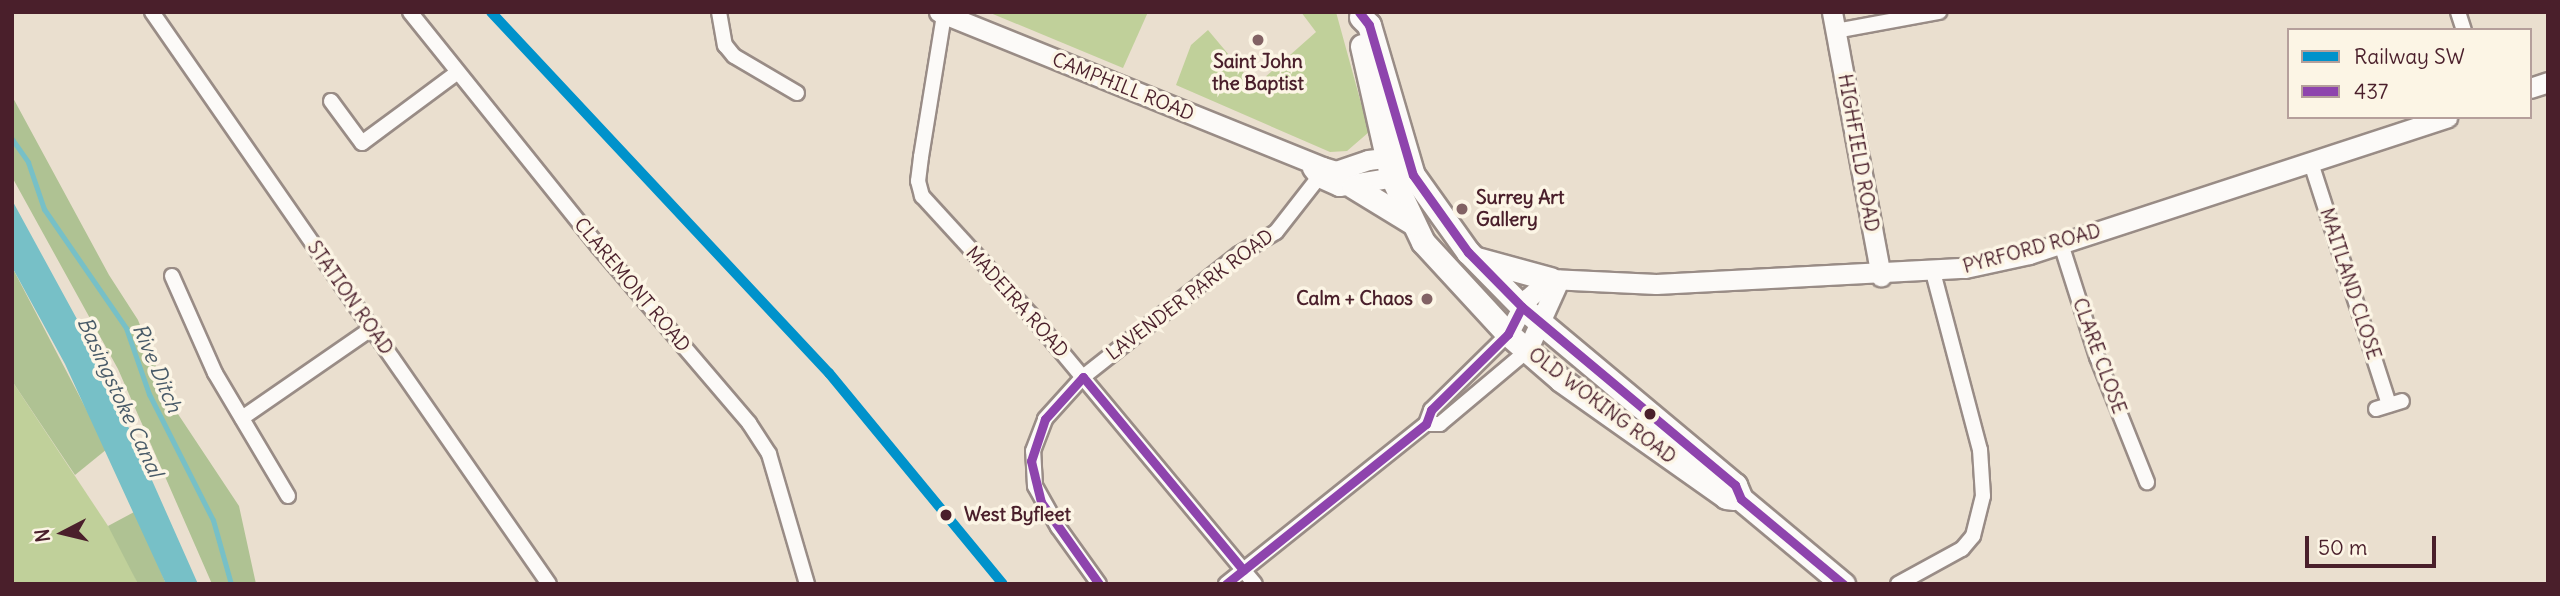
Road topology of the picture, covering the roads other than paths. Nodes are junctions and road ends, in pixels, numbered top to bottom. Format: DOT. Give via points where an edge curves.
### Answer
graph roads {
  1 [pos="152,12"];
  2 [pos="410,12"];
  3 [pos="719,12"];
  4 [pos="1939,12"];
  5 [pos="942,13"];
  6 [pos="1360,15"];
  7 [pos="1833,22"];
  8 [pos="458,72"];
  9 [pos="797,93"];
  10 [pos="331,100"];
  11 [pos="2441,119"];
  12 [pos="2311,163"];
  13 [pos="1399,166"];
  14 [pos="1313,169"];
  15 [pos="1354,187"];
  16 [pos="1413,223"];
  17 [pos="2061,244"];
  18 [pos="1474,258"];
  19 [pos="1933,272"];
  20 [pos="172,276"];
  21 [pos="1881,276"];
  22 [pos="1555,280"];
  23 [pos="1522,307"];
  24 [pos="1541,324"];
  25 [pos="371,329"];
  26 [pos="1508,334"];
  27 [pos="1527,351"];
  28 [pos="1083,377"];
  29 [pos="2389,405"];
  30 [pos="242,418"];
  31 [pos="1426,424"];
  32 [pos="2155,461"];
  33 [pos="2141,467"];
  34 [pos="2147,482"];
  35 [pos="288,496"];
  36 [pos="1741,499"];
  37 [pos="1243,570"];
  38 [pos="549,584"];
  39 [pos="807,584"];
  40 [pos="1099,584"];
  41 [pos="1226,584"];
  42 [pos="1255,584"];
  43 [pos="1843,584"];
  44 [pos="1898,584"];
  1 -- 25 [label="street, STATION ROAD"];
  2 -- 8 [label="street, CLAREMONT ROAD"];
  3 -- 9 [label="street" via="725,45 772,89"];
  4 -- 7 [label="street, HIGHFIELD ROAD"];
  5 -- 14 [label="street, CAMPHILL ROAD"];
  5 -- 28 [label="street, MADEIRA ROAD" via="919,189"];
  6 -- 13 [label="main road" via="1359,36"];
  7 -- 21 [label="street, HIGHFIELD ROAD"];
  8 -- 10 [label="street" via="362,143"];
  8 -- 39 [label="street, CLAREMONT ROAD" via="748,423 769,454"];
  11 -- 12 [label="street, PYRFORD ROAD"];
  12 -- 17 [label="street, PYRFORD ROAD"];
  12 -- 29 [label="street, MAITLAND CLOSE"];
  13 -- 14 [label="street, CAMPHILL ROAD"];
  13 -- 15 [label="street"];
  13 -- 16 [label="main road, OLD WOKING ROAD"];
  13 -- 18 [label="main road, OLD WOKING ROAD"];
  14 -- 15 [label="street, CAMPHILL ROAD" via="1339,186"];
  14 -- 28 [label="street, LAVENDER PARK ROAD" via="1276,232 1240,254"];
  15 -- 16 [label="main road"];
  16 -- 26 [label="main road, OLD WOKING ROAD" via="1464,289"];
  17 -- 19 [label="street, PYRFORD ROAD" via="1998,262"];
  17 -- 33 [label="street, CLARE CLOSE" via="2097,357"];
  18 -- 22 [label="main road"];
  18 -- 23 [label="main road, OLD WOKING ROAD"];
  19 -- 21 [label="street, PYRFORD ROAD"];
  19 -- 44 [label="street" via="1980,450 1983,496 1973,536 1962,549"];
  20 -- 30 [label="street" via="215,373"];
  21 -- 22 [label="street, PYRFORD ROAD" via="1656,284"];
  22 -- 23 [label="street"];
  22 -- 24 [label="street"];
  23 -- 24 [label="main road, OLD WOKING ROAD"];
  23 -- 26 [label="street"];
  24 -- 27 [label="street"];
  24 -- 36 [label="main road, OLD WOKING ROAD" via="1735,485"];
  25 -- 30 [label="street"];
  25 -- 38 [label="street, STATION ROAD"];
  26 -- 27 [label="main road, OLD WOKING ROAD"];
  26 -- 31 [label="street" via="1431,410"];
  27 -- 31 [label="street" via="1440,424"];
  27 -- 36 [label="main road, OLD WOKING ROAD" via="1638,437 1726,497"];
  28 -- 37 [label="street, MADEIRA ROAD"];
  28 -- 40 [label="street, LAVENDER PARK ROAD" via="1045,419 1031,461 1041,502"];
  30 -- 35 [label="street"];
  31 -- 37 [label="street"];
  32 -- 33 [label="street"];
  33 -- 34 [label="street, CLARE CLOSE"];
  36 -- 43 [label="main road, OLD WOKING ROAD"];
  37 -- 41 [label="street"];
  37 -- 42 [label="street, MADEIRA ROAD"];
}
